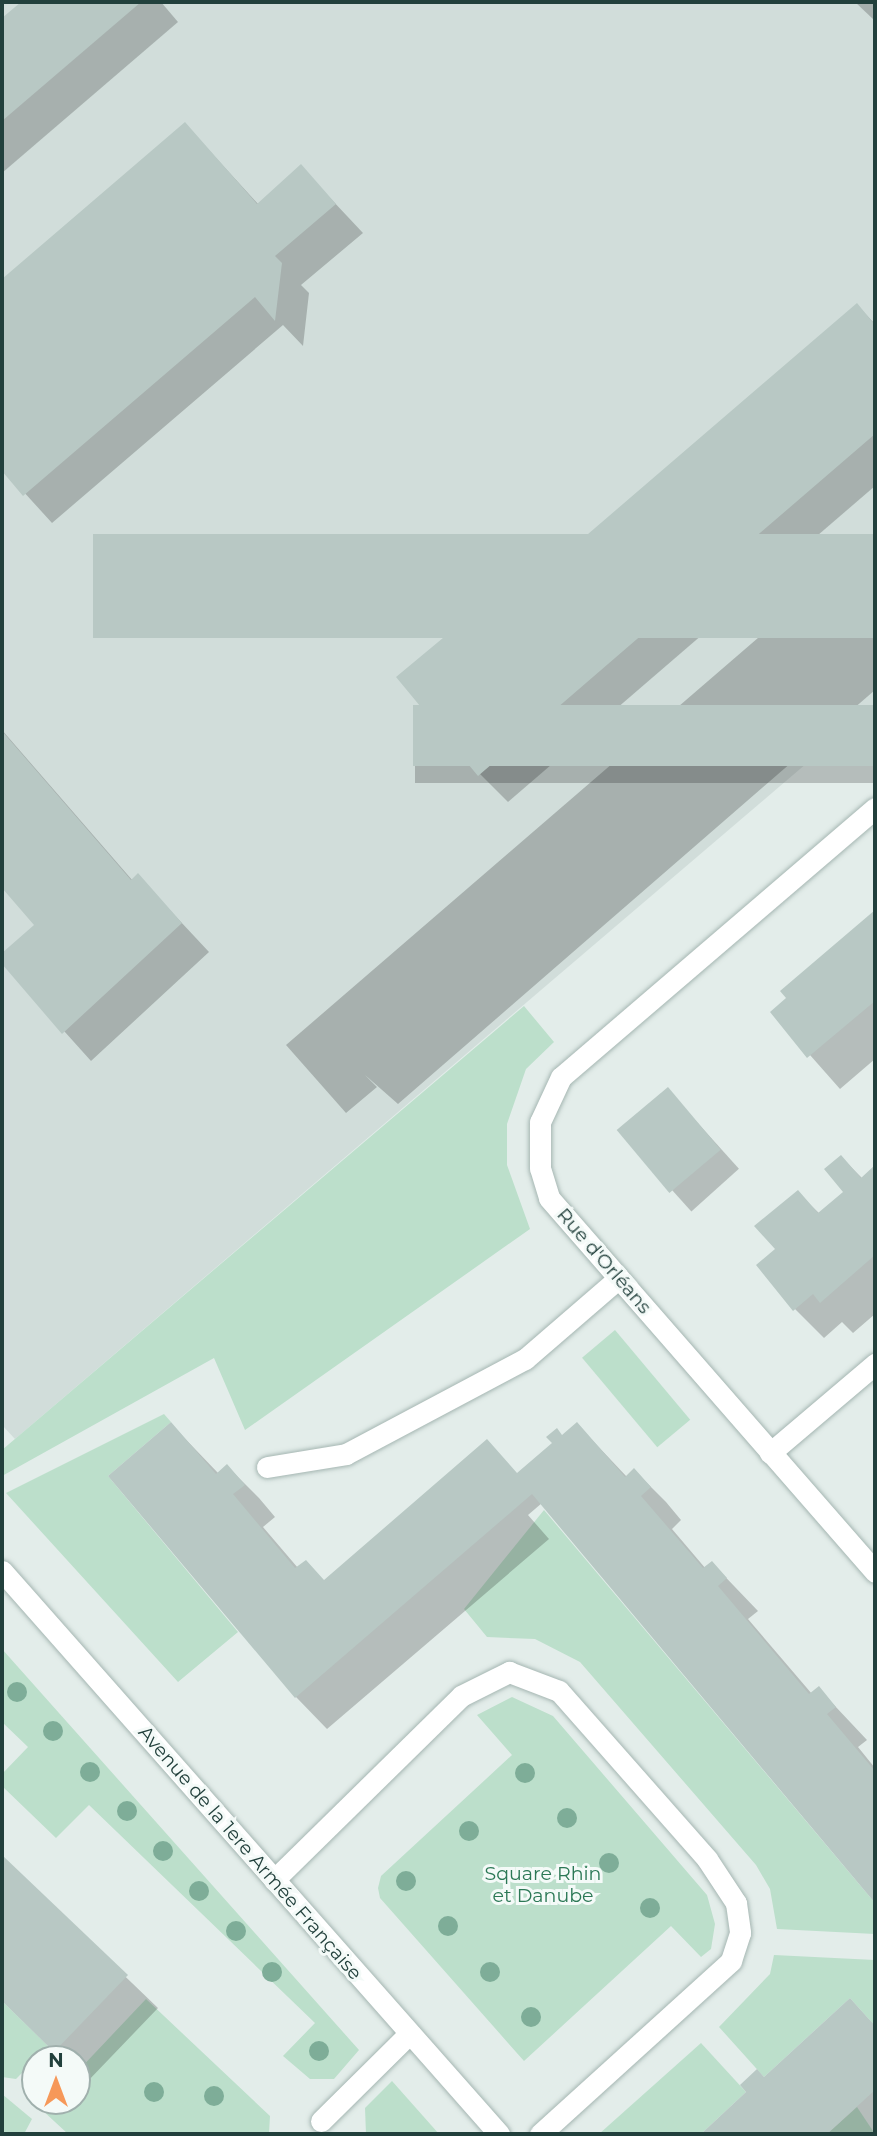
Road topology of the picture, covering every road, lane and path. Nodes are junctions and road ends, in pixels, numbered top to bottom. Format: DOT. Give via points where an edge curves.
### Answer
graph roads {
  1 [pos="875,808"];
  2 [pos="619,1278"];
  3 [pos="875,1364"];
  4 [pos="770,1453"];
  5 [pos="267,1467"];
  6 [pos="2,1571"];
  7 [pos="875,1572"];
  8 [pos="274,1880"];
  9 [pos="409,2034"];
  10 [pos="321,2121"];
  11 [pos="499,2134"];
  12 [pos="540,2134"];
  1 -- 2 [label="street, Rue d'Orléans" via="561,1077 540,1122 540,1168 550,1198"];
  2 -- 4 [label="street, Rue d'Orléans"];
  2 -- 5 [label="street" via="525,1359 346,1454"];
  3 -- 4 [label="street"];
  4 -- 7 [label="street, Rue d'Orléans"];
  6 -- 8 [label="street, Avenue de la 1ere Armée Française"];
  8 -- 9 [label="street, Avenue de la 1ere Armée Française"];
  8 -- 12 [label="street" via="461,1696 509,1672 559,1691 708,1858 736,1903 740,1933 731,1961"];
  9 -- 10 [label="street"];
  9 -- 11 [label="street, Avenue de la 1ere Armée Française"];
}
